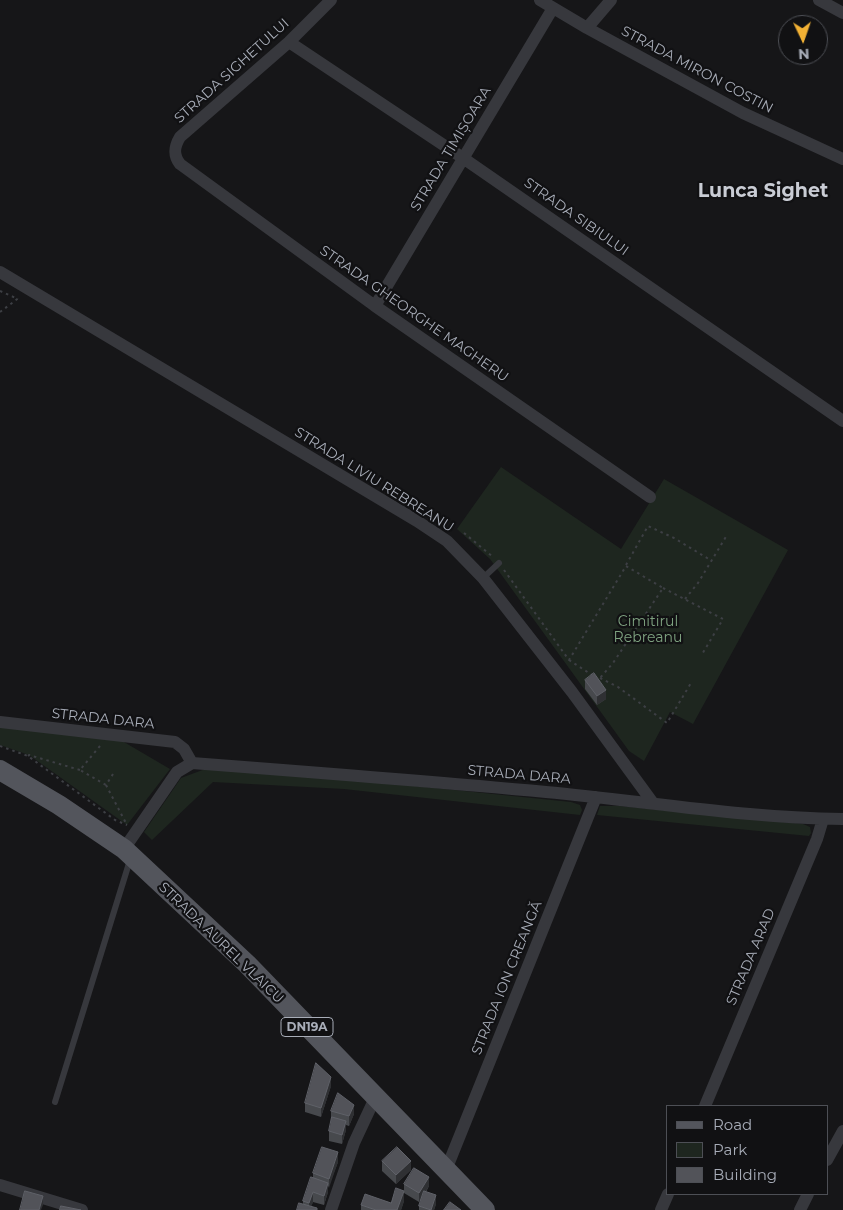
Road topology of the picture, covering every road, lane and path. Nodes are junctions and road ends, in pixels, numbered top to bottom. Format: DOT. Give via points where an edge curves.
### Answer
graph roads {
  1 [pos="331,0"];
  2 [pos="540,0"];
  3 [pos="611,0"];
  4 [pos="819,0"];
  5 [pos="553,8"];
  6 [pos="843,13"];
  7 [pos="587,28"];
  8 [pos="289,42"];
  9 [pos="176,144"];
  10 [pos="463,158"];
  11 [pos="843,159"];
  12 [pos="0,272"];
  13 [pos="0,291"];
  14 [pos="375,306"];
  15 [pos="0,312"];
  16 [pos="843,421"];
  17 [pos="650,497"];
  18 [pos="464,533"];
  19 [pos="727,535"];
  20 [pos="712,561"];
  21 [pos="500,563"];
  22 [pos="626,566"];
  23 [pos="483,578"];
  24 [pos="663,588"];
  25 [pos="685,599"];
  26 [pos="701,656"];
  27 [pos="569,660"];
  28 [pos="600,678"];
  29 [pos="691,683"];
  30 [pos="0,722"];
  31 [pos="101,745"];
  32 [pos="0,746"];
  33 [pos="28,756"];
  34 [pos="192,764"];
  35 [pos="0,770"];
  36 [pos="80,770"];
  37 [pos="113,774"];
  38 [pos="106,786"];
  39 [pos="596,797"];
  40 [pos="653,803"];
  41 [pos="823,819"];
  42 [pos="843,819"];
  43 [pos="127,853"];
  44 [pos="375,1098"];
  45 [pos="55,1102"];
  46 [pos="705,1105"];
  47 [pos="843,1131"];
  48 [pos="828,1158"];
  49 [pos="446,1170"];
  50 [pos="0,1186"];
  51 [pos="668,1195"];
  52 [pos="808,1195"];
  53 [pos="50,1205"];
  54 [pos="82,1210"];
  55 [pos="331,1210"];
  56 [pos="485,1210"];
  57 [pos="661,1210"];
  58 [pos="800,1210"];
  1 -- 8 [label="street, STRADA SIGHETULUI"];
  2 -- 5 [label="street, STRADA MIRON COSTIN"];
  3 -- 7 [label="street"];
  4 -- 6 [label="street"];
  5 -- 7 [label="street, STRADA MIRON COSTIN"];
  5 -- 10 [label="street, STRADA TIMIȘOARA"];
  7 -- 11 [label="street, STRADA MIRON COSTIN" via="743,113"];
  8 -- 9 [label="street, STRADA SIGHETULUI" via="180,137"];
  8 -- 10 [label="street, STRADA SIBIULUI"];
  9 -- 14 [label="street, STRADA GHEORGHE MAGHERU" via="176,158 180,164"];
  10 -- 14 [label="street, STRADA TIMIȘOARA"];
  10 -- 16 [label="street, STRADA SIBIULUI"];
  12 -- 23 [label="street, STRADA LIVIU REBREANU" via="417,521 446,541"];
  13 -- 15 [label="path" via="19,299"];
  14 -- 17 [label="street, STRADA GHEORGHE MAGHERU"];
  18 -- 21 [label="path"];
  19 -- 20 [label="path"];
  20 -- 22 [label="path" via="648,526"];
  20 -- 25 [label="path"];
  21 -- 23 [label="lane"];
  21 -- 27 [label="path"];
  22 -- 24 [label="path"];
  22 -- 27 [label="path"];
  23 -- 40 [label="street, STRADA LIVIU REBREANU"];
  24 -- 25 [label="path"];
  24 -- 28 [label="path"];
  25 -- 26 [label="path" via="723,620"];
  27 -- 28 [label="path"];
  28 -- 29 [label="path" via="618,687 667,723"];
  30 -- 34 [label="street, STRADA DARA" via="174,742 184,749"];
  31 -- 36 [label="path"];
  32 -- 33 [label="path"];
  33 -- 36 [label="path"];
  33 -- 38 [label="path" via="115,820 127,825"];
  34 -- 39 [label="street, STRADA DARA" via="397,778"];
  34 -- 43 [label="street" via="177,772"];
  35 -- 43 [label="main road, DN19A" via="59,805"];
  36 -- 38 [label="path"];
  37 -- 38 [label="path"];
  39 -- 40 [label="street, STRADA DARA"];
  39 -- 49 [label="street, STRADA ION CREANGĂ"];
  40 -- 41 [label="street, STRADA DARA"];
  41 -- 42 [label="street, STRADA DARA"];
  41 -- 46 [label="street, STRADA ARAD"];
  43 -- 44 [label="main road, STRADA AUREL VLAICU / DN19A" via="247,964"];
  43 -- 45 [label="lane"];
  44 -- 49 [label="main road, STRADA AUREL VLAICU / DN19A"];
  44 -- 55 [label="street" via="354,1143"];
  47 -- 48 [label="street"];
  49 -- 56 [label="main road, STRADA AUREL VLAICU / DN19A"];
  50 -- 53 [label="street"];
  51 -- 57 [label="street"];
  52 -- 58 [label="street"];
  53 -- 54 [label="street"];
}
